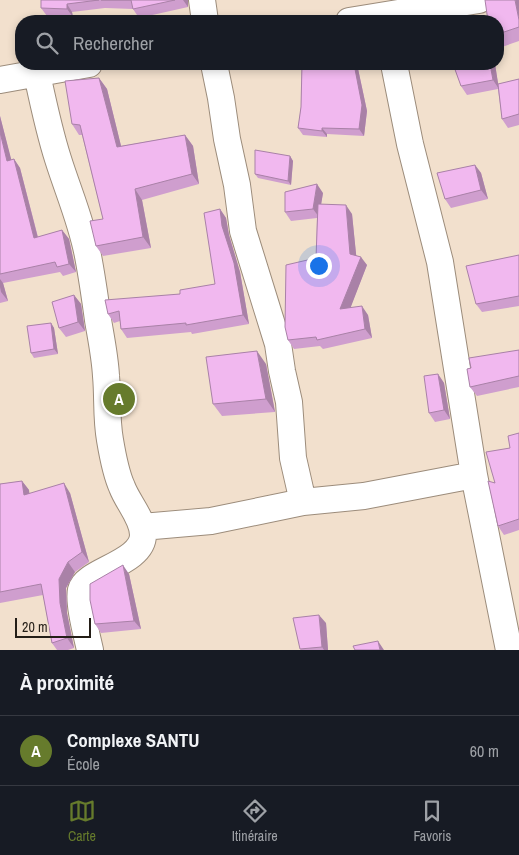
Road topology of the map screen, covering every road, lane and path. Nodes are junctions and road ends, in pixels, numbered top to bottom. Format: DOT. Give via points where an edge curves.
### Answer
graph roads {
  1 [pos="202,0"];
  2 [pos="479,0"];
  3 [pos="384,13"];
  4 [pos="205,15"];
  5 [pos="58,70"];
  6 [pos="215,70"];
  7 [pos="395,70"];
  8 [pos="38,74"];
  9 [pos="0,80"];
  10 [pos="474,475"];
  11 [pos="303,502"];
  12 [pos="142,527"];
  13 [pos="86,648"];
  14 [pos="509,650"];
  1 -- 4 [label="street"];
  2 -- 3 [label="street"];
  5 -- 8 [label="street"];
  6 -- 11 [label="street" via="243,231 278,344"];
  7 -- 10 [label="street" via="440,262"];
  8 -- 9 [label="street"];
  8 -- 12 [label="street" via="57,158 88,254 104,353 110,442 121,486"];
  10 -- 11 [label="street" via="364,496"];
  10 -- 14 [label="street"];
  11 -- 12 [label="street" via="211,521"];
  12 -- 13 [label="street" via="143,538 136,550 83,584 80,598"];
}
